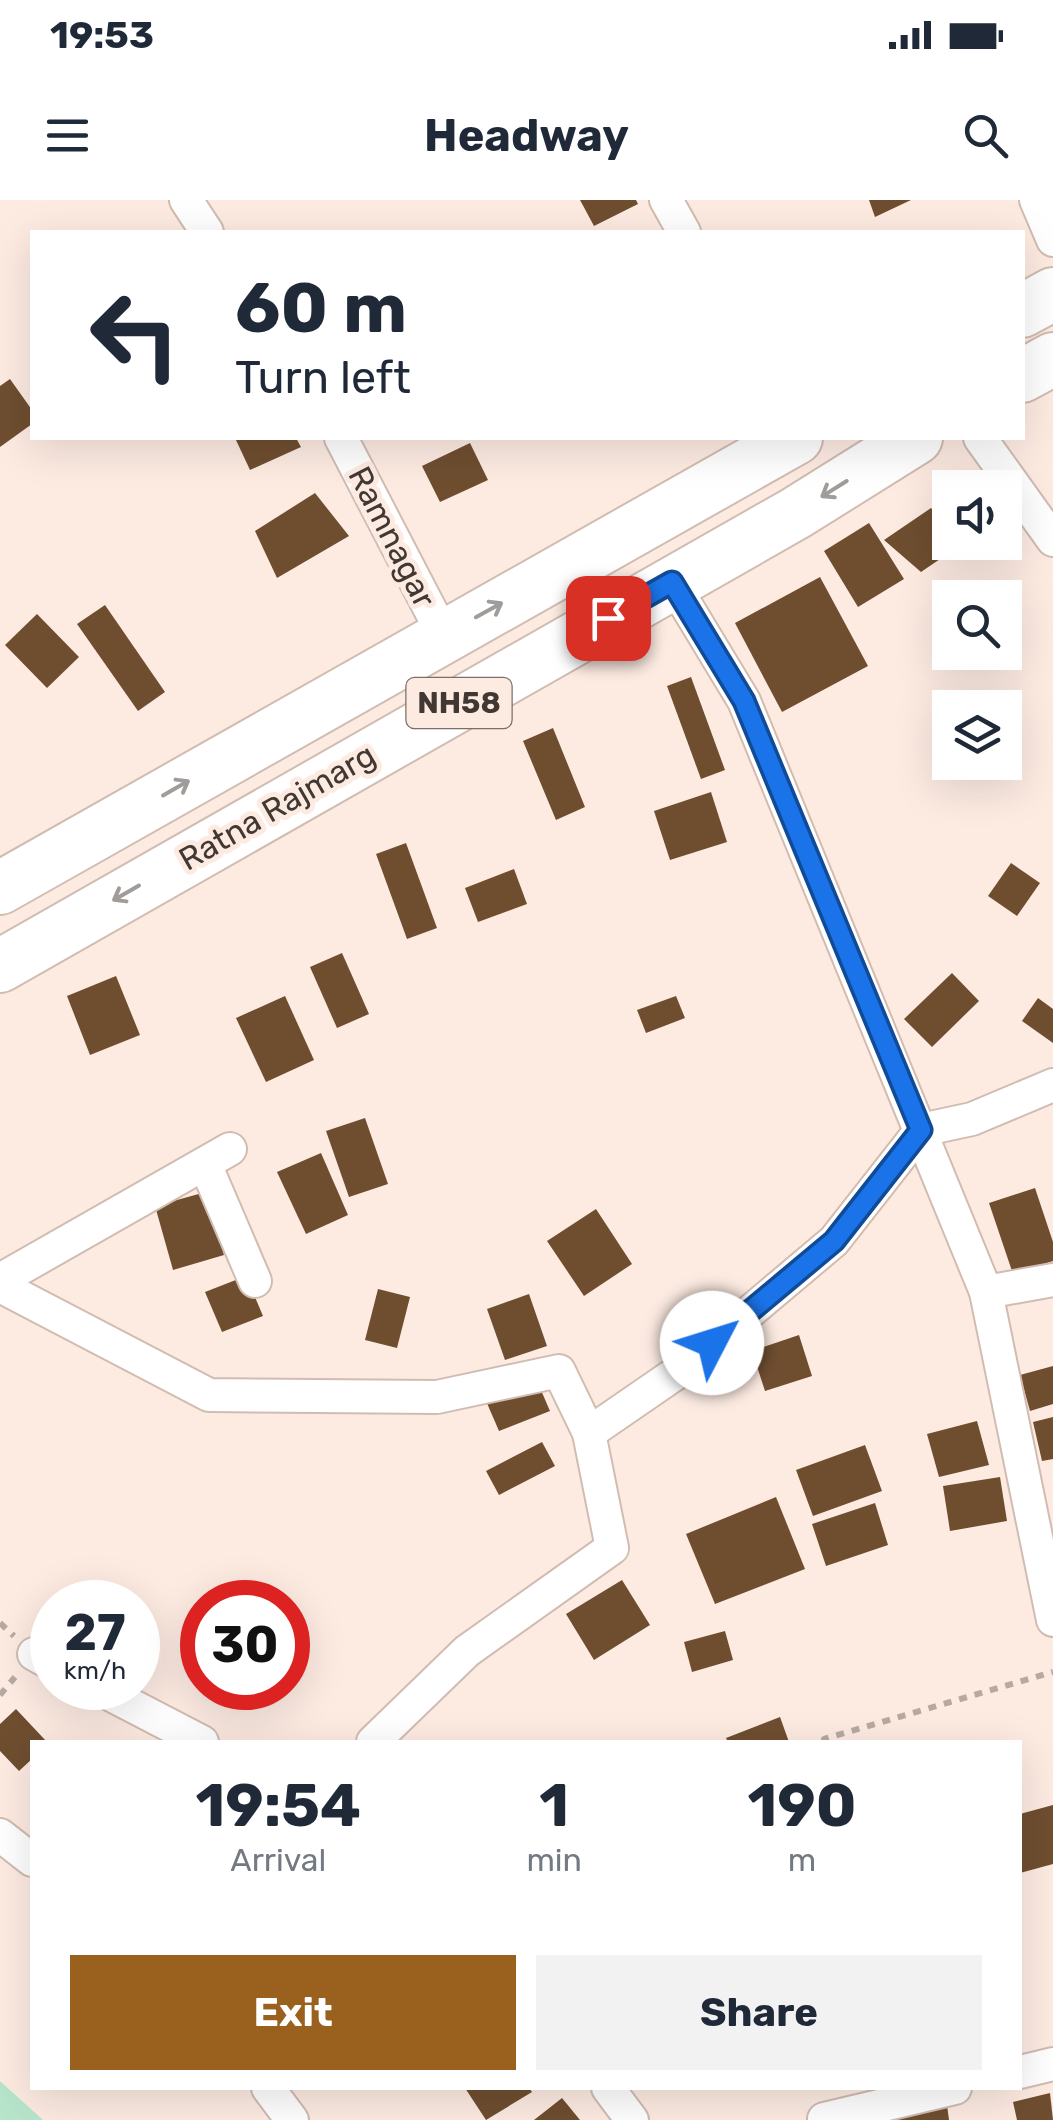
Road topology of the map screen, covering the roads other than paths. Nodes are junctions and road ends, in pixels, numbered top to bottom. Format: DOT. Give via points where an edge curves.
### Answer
graph roads {
  1 [pos="186,200"];
  2 [pos="666,200"];
  3 [pos="1036,200"];
  4 [pos="206,230"];
  5 [pos="683,230"];
  6 [pos="1053,240"];
  7 [pos="1053,294"];
  8 [pos="1025,309"];
  9 [pos="1053,359"];
  10 [pos="1025,374"];
  11 [pos="342,440"];
  12 [pos="788,440"];
  13 [pos="913,440"];
  14 [pos="981,440"];
  15 [pos="1053,540"];
  16 [pos="672,582"];
  17 [pos="444,636"];
  18 [pos="0,888"];
  19 [pos="0,966"];
  20 [pos="1053,1085"];
  21 [pos="921,1130"];
  22 [pos="1053,1280"];
  23 [pos="255,1282"];
  24 [pos="0,1283"];
  25 [pos="986,1292"];
  26 [pos="589,1433"];
  27 [pos="1053,1620"];
  28 [pos="140,1710"];
  29 [pos="198,1740"];
  30 [pos="375,1740"];
  31 [pos="0,1834"];
  32 [pos="30,1858"];
  33 [pos="1053,2064"];
  34 [pos="1022,2072"];
  35 [pos="270,2090"];
  36 [pos="610,2090"];
  37 [pos="947,2090"];
  38 [pos="824,2119"];
  39 [pos="292,2120"];
  40 [pos="632,2120"];
  1 -- 4 [label="street"];
  2 -- 5 [label="street"];
  3 -- 6 [label="street"];
  7 -- 8 [label="highway"];
  9 -- 10 [label="highway"];
  11 -- 17 [label="street, Ramnagar"];
  17 -- 12 [label="highway, Ratna Rajmarg / NH58, one-way"];
  13 -- 16 [label="highway, Ratna Rajmarg / NH58, one-way"];
  14 -- 15 [label="street"];
  16 -- 19 [label="highway, Ratna Rajmarg / NH58, one-way"];
  16 -- 21 [label="street" via="744,701"];
  18 -- 17 [label="highway, Ratna Rajmarg / NH58, one-way"];
  20 -- 21 [label="street" via="972,1119"];
  21 -- 25 [label="street"];
  21 -- 26 [label="street" via="834,1241 682,1369"];
  22 -- 25 [label="street"];
  23 -- 24 [label="street" via="217,1156"];
  24 -- 26 [label="street" via="209,1395 437,1397 559,1371"];
  25 -- 27 [label="street"];
  26 -- 30 [label="street" via="612,1548 467,1652"];
  28 -- 29 [label="street"];
  31 -- 32 [label="street"];
  33 -- 34 [label="street"];
  35 -- 39 [label="street"];
  36 -- 40 [label="street"];
  37 -- 38 [label="street"];
}
